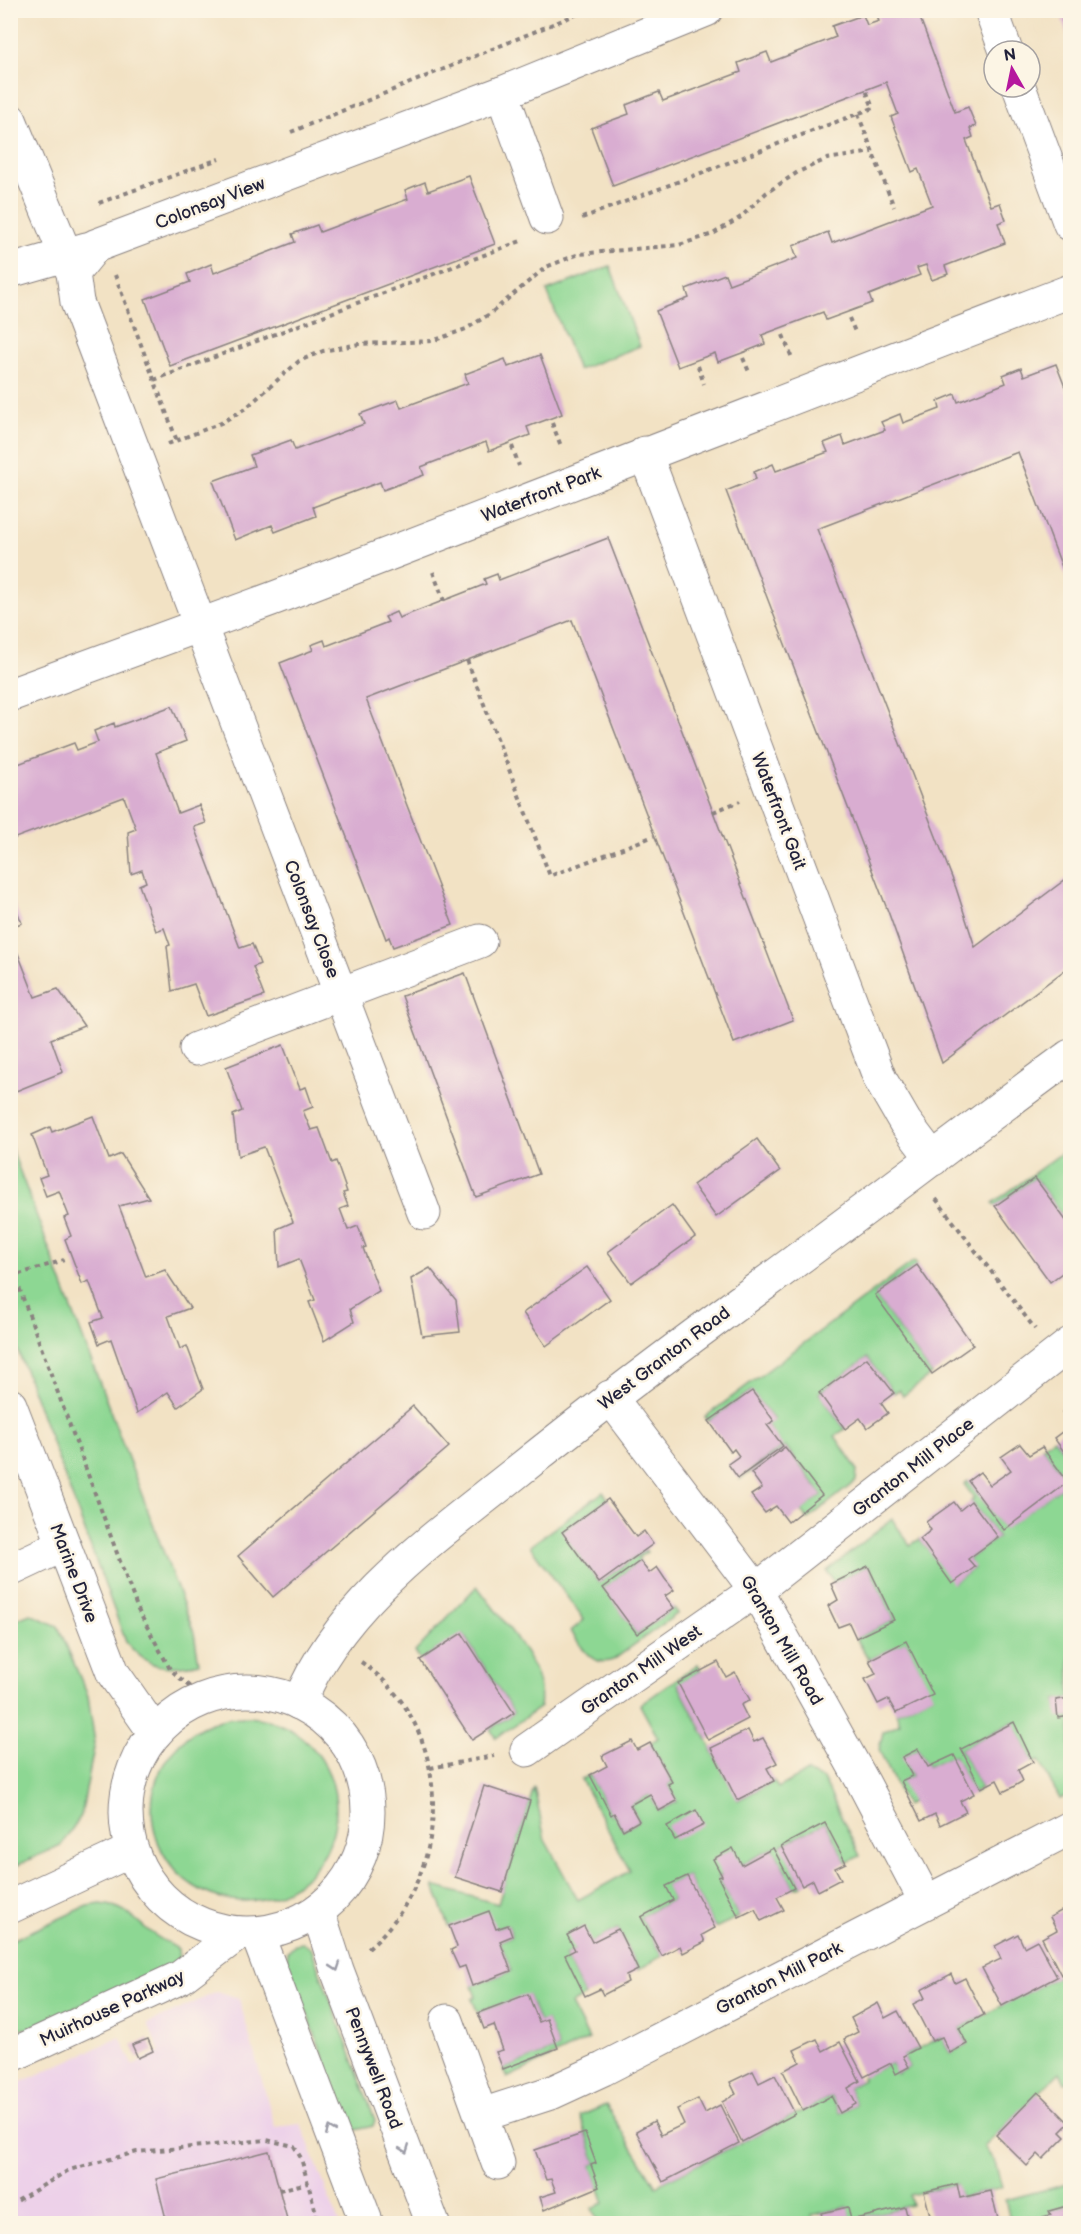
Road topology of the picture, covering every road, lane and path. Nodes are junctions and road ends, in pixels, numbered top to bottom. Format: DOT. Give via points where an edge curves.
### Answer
graph roads {
  1 [pos="587,10"];
  2 [pos="706,10"];
  3 [pos="991,10"];
  4 [pos="1002,39"];
  5 [pos="502,93"];
  6 [pos="1024,99"];
  7 [pos="858,114"];
  8 [pos="10,120"];
  9 [pos="283,135"];
  10 [pos="872,152"];
  11 [pos="229,155"];
  12 [pos="99,203"];
  13 [pos="894,207"];
  14 [pos="547,219"];
  15 [pos="1071,224"];
  16 [pos="84,254"];
  17 [pos="10,271"];
  18 [pos="1071,291"];
  19 [pos="849,318"];
  20 [pos="856,334"];
  21 [pos="783,335"];
  22 [pos="743,358"];
  23 [pos="792,358"];
  24 [pos="698,366"];
  25 [pos="750,374"];
  26 [pos="704,384"];
  27 [pos="552,423"];
  28 [pos="177,441"];
  29 [pos="512,446"];
  30 [pos="561,446"];
  31 [pos="645,453"];
  32 [pos="135,455"];
  33 [pos="520,466"];
  34 [pos="200,625"];
  35 [pos="467,660"];
  36 [pos="10,695"];
  37 [pos="654,836"];
  38 [pos="480,941"];
  39 [pos="340,992"];
  40 [pos="196,1049"];
  41 [pos="1071,1056"];
  42 [pos="924,1166"];
  43 [pos="424,1213"];
  44 [pos="64,1260"];
  45 [pos="10,1263"];
  46 [pos="13,1277"];
  47 [pos="1063,1349"];
  48 [pos="610,1397"];
  49 [pos="10,1405"];
  50 [pos="63,1545"];
  51 [pos="10,1570"];
  52 [pos="756,1590"];
  53 [pos="333,1643"];
  54 [pos="203,1699"];
  55 [pos="299,1703"];
  56 [pos="155,1733"];
  57 [pos="527,1750"];
  58 [pos="430,1768"];
  59 [pos="1071,1828"];
  60 [pos="130,1851"];
  61 [pos="926,1902"];
  62 [pos="10,1906"];
  63 [pos="318,1911"];
  64 [pos="248,1933"];
  65 [pos="337,1970"];
  66 [pos="447,2021"];
  67 [pos="10,2056"];
  68 [pos="482,2115"];
  69 [pos="498,2163"];
  70 [pos="308,2183"];
  71 [pos="279,2190"];
  72 [pos="10,2205"];
  73 [pos="319,2223"];
  74 [pos="367,2223"];
  75 [pos="433,2223"];
  1 -- 9 [label="path"];
  2 -- 5 [label="street, Colonsay View"];
  3 -- 4 [label="street"];
  5 -- 14 [label="street"];
  5 -- 16 [label="street, Colonsay View"];
  6 -- 15 [label="street"];
  7 -- 10 [label="path"];
  8 -- 16 [label="street"];
  10 -- 13 [label="path"];
  10 -- 28 [label="path" via="827,159 798,171 741,217 712,234 679,245 579,254 546,267 492,313 466,329 432,341 359,344 298,361 246,408"];
  11 -- 12 [label="path"];
  16 -- 17 [label="street, Colonsay View"];
  16 -- 28 [label="path"];
  16 -- 32 [label="street" via="77,302"];
  18 -- 31 [label="street, Waterfront Park"];
  19 -- 20 [label="path"];
  21 -- 23 [label="path"];
  22 -- 25 [label="path"];
  24 -- 26 [label="path"];
  27 -- 30 [label="path"];
  28 -- 32 [label="path"];
  29 -- 33 [label="path"];
  31 -- 34 [label="street, Waterfront Park"];
  31 -- 42 [label="street, Waterfront Gait" via="880,1079"];
  32 -- 34 [label="street"];
  34 -- 36 [label="street, Waterfront Park"];
  34 -- 39 [label="street, Colonsay Close"];
  35 -- 37 [label="path" via="550,876"];
  38 -- 39 [label="street"];
  39 -- 40 [label="street"];
  39 -- 43 [label="street, Colonsay Close"];
  41 -- 42 [label="street, West Granton Road"];
  42 -- 47 [label="path"];
  42 -- 48 [label="street, West Granton Road"];
  44 -- 46 [label="path"];
  45 -- 46 [label="path"];
  46 -- 54 [label="path" via="138,1610 170,1669"];
  47 -- 52 [label="street, Granton Mill Place"];
  48 -- 52 [label="street, Granton Mill Road"];
  48 -- 53 [label="street, West Granton Road" via="424,1546 365,1604"];
  49 -- 50 [label="street, Marine Drive"];
  50 -- 51 [label="street"];
  50 -- 56 [label="street, Marine Drive" via="113,1673"];
  52 -- 57 [label="street, Granton Mill West"];
  52 -- 61 [label="street, Granton Mill Road"];
  53 -- 55 [label="street, West Granton Road" via="317,1664"];
  53 -- 58 [label="path" via="372,1670 392,1690 416,1726"];
  54 -- 55 [label="street" via="237,1691 259,1691"];
  54 -- 56 [label="street" via="177,1713"];
  55 -- 63 [label="street" via="330,1722 352,1750 369,1802 367,1837 354,1871"];
  56 -- 60 [label="street" via="131,1776 126,1800"];
  57 -- 58 [label="path"];
  58 -- 65 [label="path" via="434,1827 422,1875 390,1928"];
  59 -- 61 [label="street, Granton Mill Park"];
  60 -- 62 [label="street"];
  60 -- 64 [label="street" via="164,1901 198,1924"];
  61 -- 68 [label="street, Granton Mill Park" via="603,2069 553,2092"];
  63 -- 64 [label="street" via="275,1931"];
  63 -- 65 [label="street, Pennywell Road, one-way"];
  64 -- 67 [label="street, Muirhouse Parkway" via="181,1977"];
  74 -- 64 [label="street, one-way"];
  65 -- 75 [label="street, Pennywell Road, one-way"];
  66 -- 68 [label="street"];
  68 -- 69 [label="street"];
  70 -- 71 [label="path"];
  70 -- 72 [label="path" via="302,2158 294,2146 267,2140 137,2151 69,2170"];
  70 -- 73 [label="path"];
}
